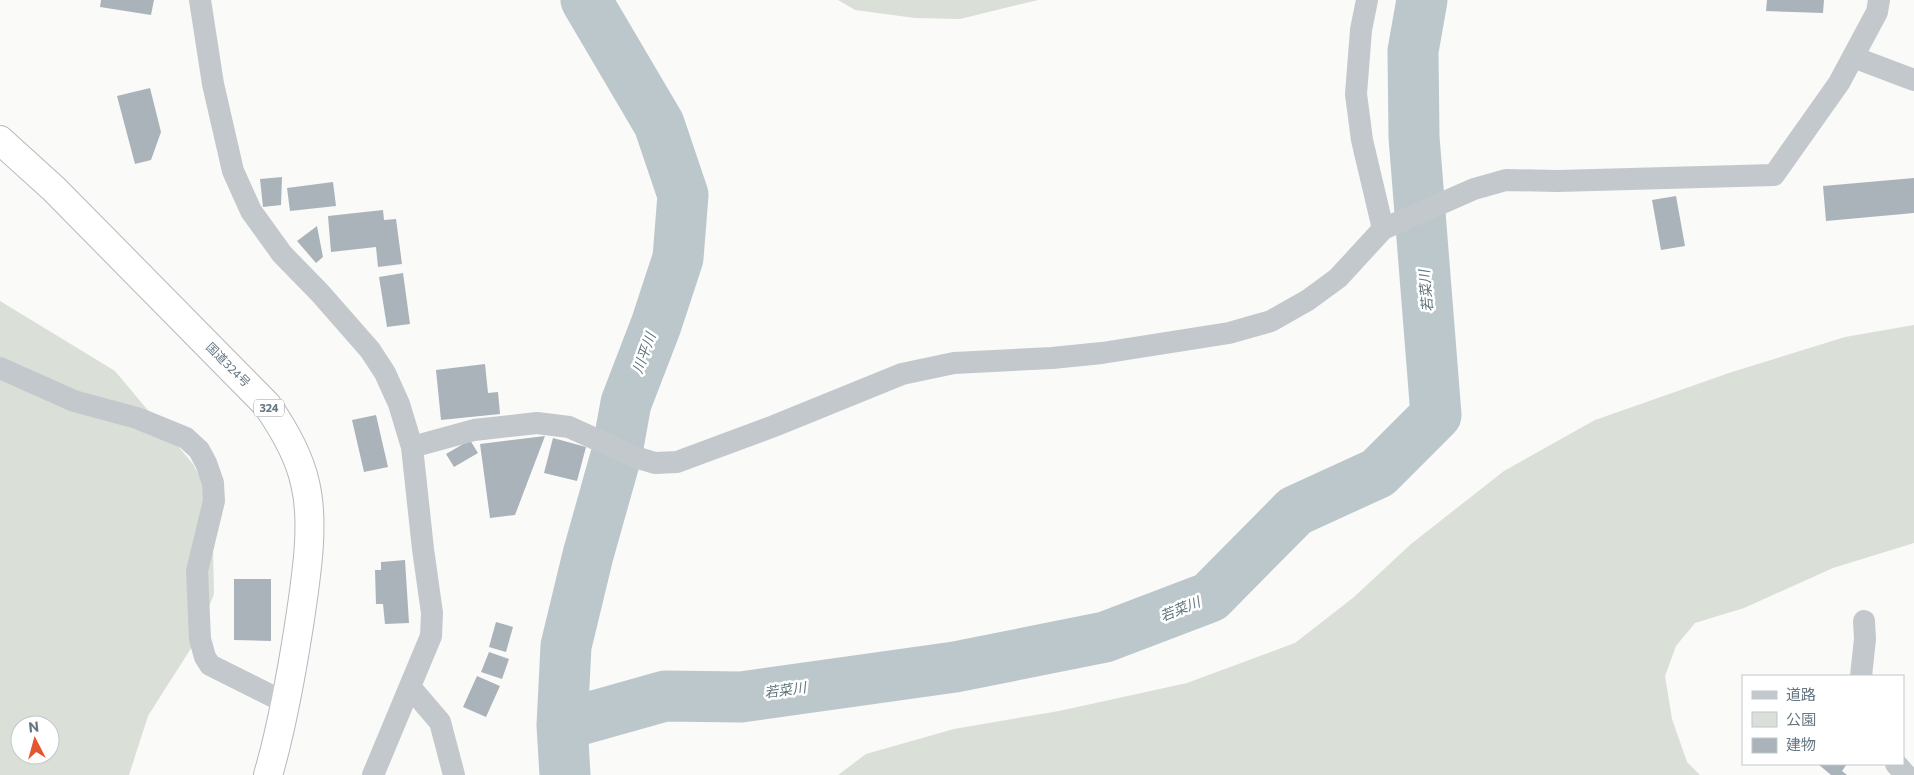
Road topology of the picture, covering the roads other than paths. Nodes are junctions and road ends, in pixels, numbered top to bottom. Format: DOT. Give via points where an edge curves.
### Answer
graph roads {
  1 [pos="200,0"];
  2 [pos="1367,0"];
  3 [pos="1879,0"];
  4 [pos="1853,57"];
  5 [pos="1914,80"];
  6 [pos="0,140"];
  7 [pos="1389,226"];
  8 [pos="0,368"];
  9 [pos="412,447"];
  10 [pos="1864,621"];
  11 [pos="1860,675"];
  12 [pos="410,687"];
  13 [pos="286,702"];
  14 [pos="1897,765"];
  15 [pos="268,775"];
  16 [pos="373,775"];
  17 [pos="454,775"];
  18 [pos="1906,775"];
  1 -- 9 [label="street" via="212,84 229,155 251,211 282,254 370,350 399,404"];
  2 -- 7 [label="street" via="1356,94 1362,140"];
  3 -- 4 [label="street" via="1877,12"];
  4 -- 5 [label="street"];
  4 -- 7 [label="street" via="1839,84 1774,175 1506,180 1474,189"];
  6 -- 13 [label="highway, 国道324号 / 324" via="75,210 267,405 282,426 305,482 309,512 307,572"];
  7 -- 9 [label="street" via="1338,278 1271,321 1229,333 1112,351 954,363 902,374 677,462 655,463 569,427 537,422 474,430"];
  8 -- 13 [label="street" via="74,401 137,418 186,438 199,450 212,483 214,501 197,571 200,639 205,657 210,665"];
  9 -- 12 [label="street" via="432,613 431,636"];
  10 -- 11 [label="street"];
  12 -- 16 [label="street"];
  12 -- 17 [label="street" via="440,722"];
  13 -- 15 [label="highway, 国道324号 / 324"];
  14 -- 18 [label="street"];
}
